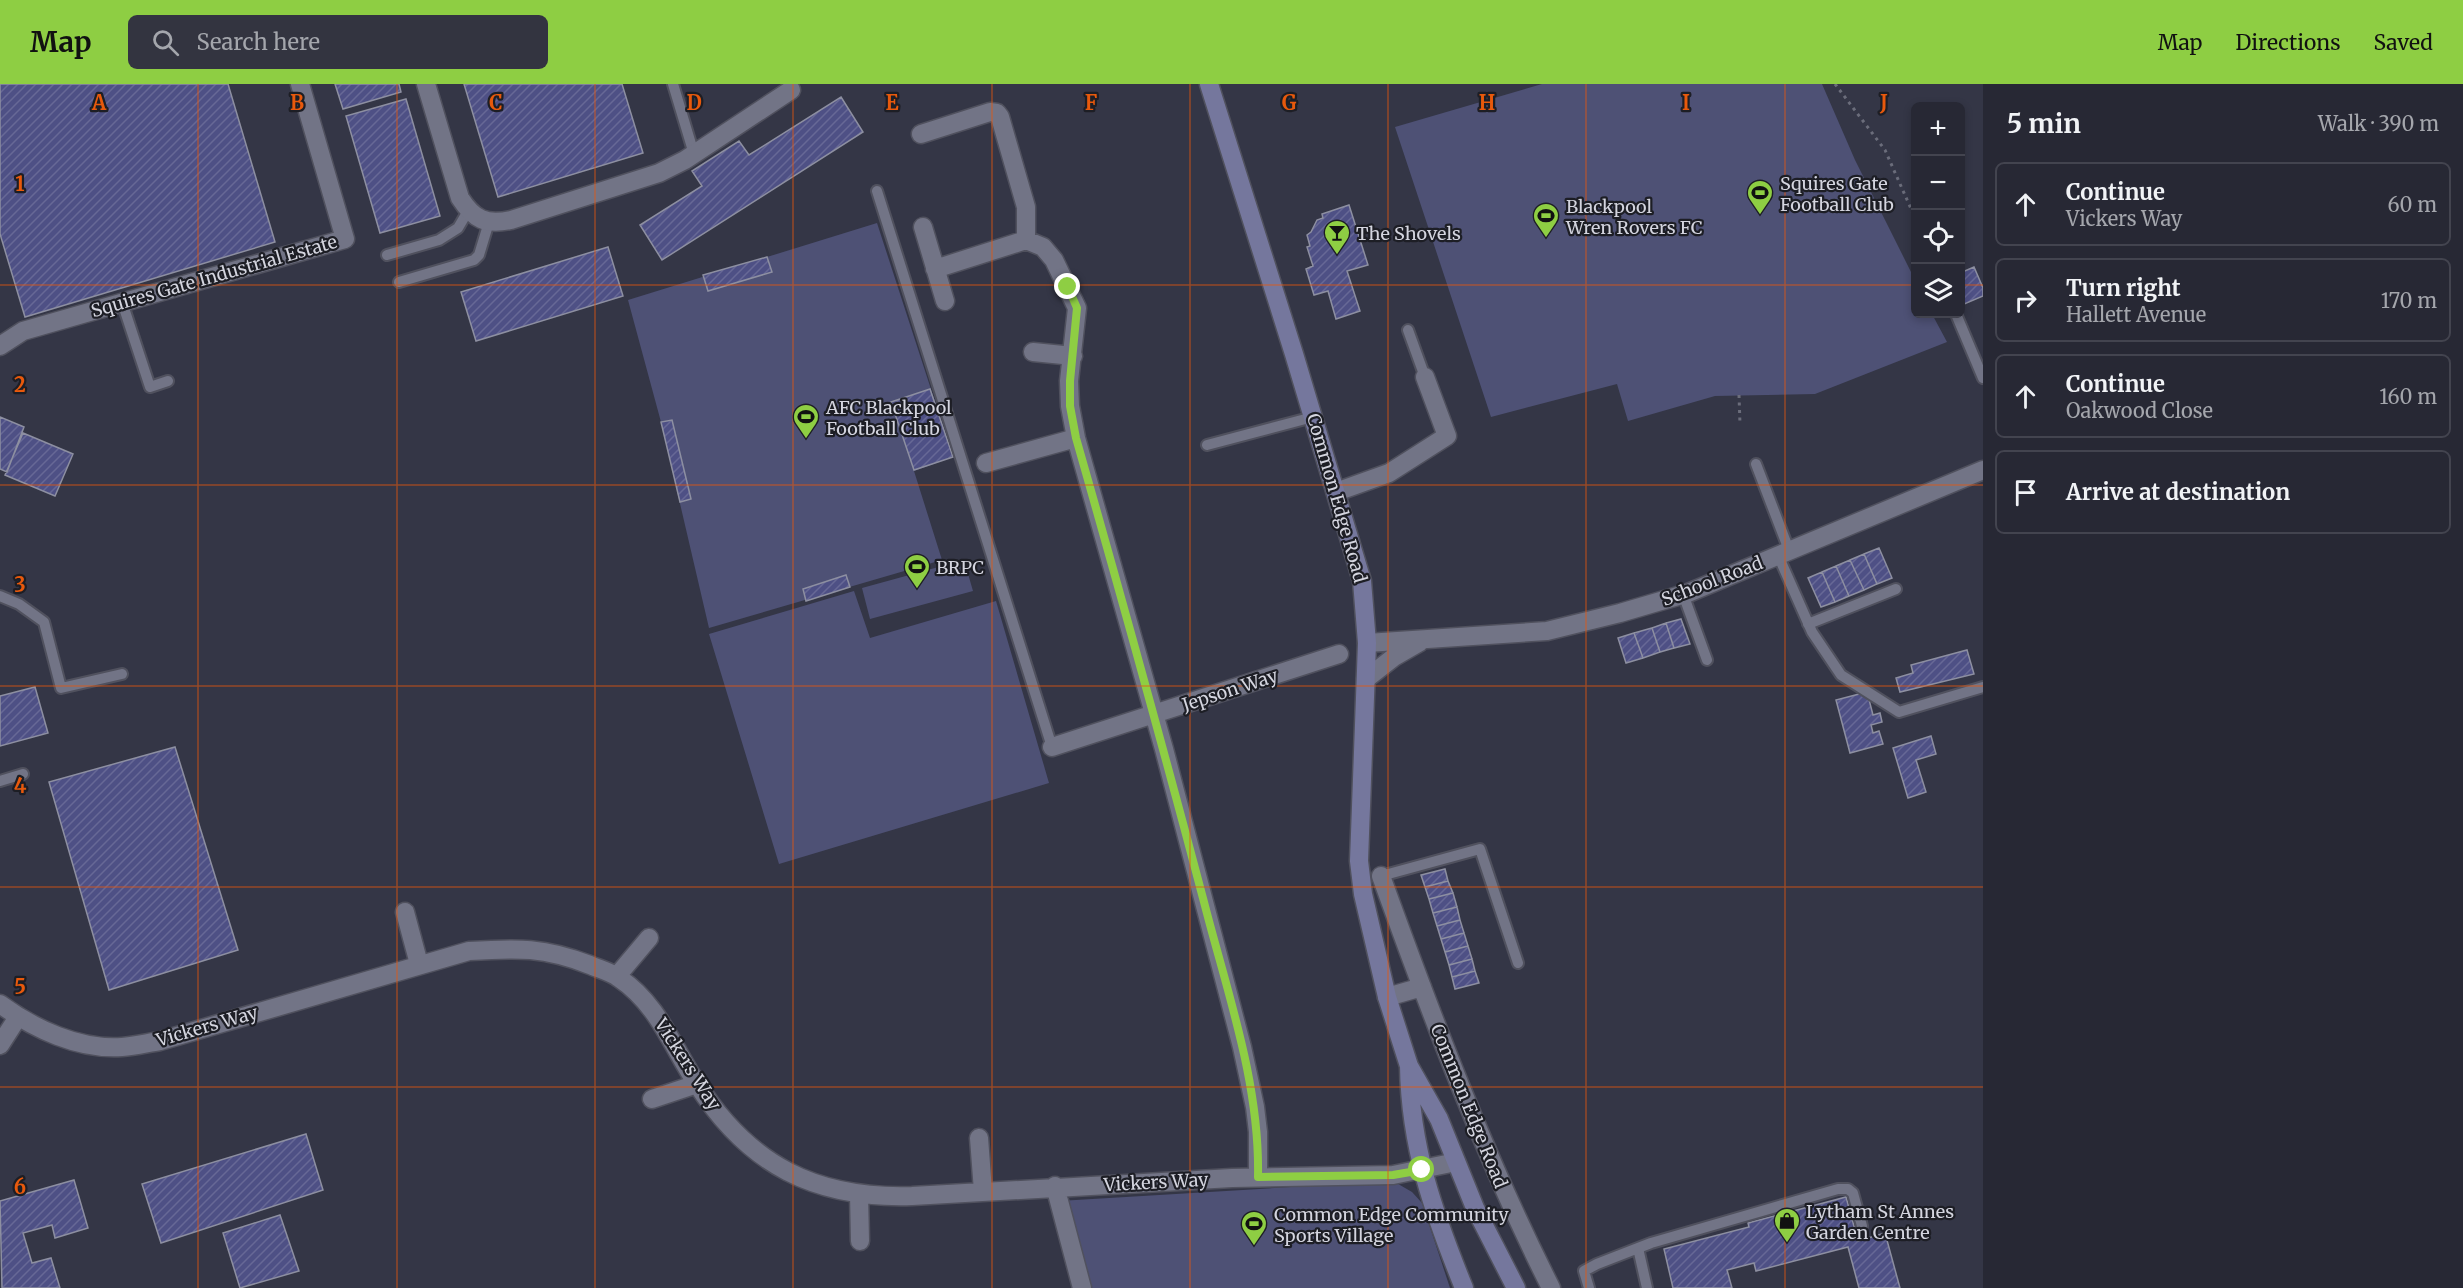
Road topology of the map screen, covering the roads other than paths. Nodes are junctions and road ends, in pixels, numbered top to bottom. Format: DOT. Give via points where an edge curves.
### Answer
graph roads {
  1 [pos="300,84"];
  2 [pos="426,84"];
  3 [pos="673,84"];
  4 [pos="1209,84"];
  5 [pos="791,90"];
  6 [pos="921,134"];
  7 [pos="694,154"];
  8 [pos="878,192"];
  9 [pos="468,211"];
  10 [pos="489,222"];
  11 [pos="923,227"];
  12 [pos="1026,240"];
  13 [pos="387,255"];
  14 [pos="935,269"];
  15 [pos="399,282"];
  16 [pos="945,301"];
  17 [pos="122,302"];
  18 [pos="1958,318"];
  19 [pos="1408,330"];
  20 [pos="0,346"];
  21 [pos="1033,352"];
  22 [pos="1073,356"];
  23 [pos="1425,377"];
  24 [pos="1983,378"];
  25 [pos="168,381"];
  26 [pos="1313,417"];
  27 [pos="1076,438"];
  28 [pos="1208,445"];
  29 [pos="986,463"];
  30 [pos="1756,464"];
  31 [pos="1983,470"];
  32 [pos="1336,492"];
  33 [pos="1784,553"];
  34 [pos="1896,589"];
  35 [pos="1683,594"];
  36 [pos="0,596"];
  37 [pos="1810,628"];
  38 [pos="1427,639"];
  39 [pos="1367,643"];
  40 [pos="1339,654"];
  41 [pos="1707,660"];
  42 [pos="122,674"];
  43 [pos="1366,679"];
  44 [pos="1983,687"];
  45 [pos="1155,715"];
  46 [pos="1052,747"];
  47 [pos="23,774"];
  48 [pos="0,781"];
  49 [pos="1381,876"];
  50 [pos="405,912"];
  51 [pos="650,938"];
  52 [pos="1518,963"];
  53 [pos="419,964"];
  54 [pos="617,976"];
  55 [pos="1422,987"];
  56 [pos="1387,997"];
  57 [pos="0,1004"];
  58 [pos="18,1017"];
  59 [pos="0,1045"];
  60 [pos="1409,1066"];
  61 [pos="697,1084"];
  62 [pos="652,1099"];
  63 [pos="979,1138"];
  64 [pos="1416,1148"];
  65 [pos="1456,1162"];
  66 [pos="1422,1170"];
  67 [pos="1393,1175"];
  68 [pos="1258,1177"];
  69 [pos="1056,1186"];
  70 [pos="1428,1190"];
  71 [pos="983,1191"];
  72 [pos="859,1194"];
  73 [pos="1862,1226"];
  74 [pos="860,1241"];
  75 [pos="1638,1248"];
  76 [pos="1082,1288"];
  77 [pos="1464,1288"];
  78 [pos="1516,1288"];
  79 [pos="1551,1288"];
  80 [pos="1589,1288"];
  81 [pos="1647,1288"];
  1 -- 17 [label="street, Squires Gate Industrial Estate" via="345,239"];
  2 -- 9 [label="street" via="460,198"];
  3 -- 7 [label="lane"];
  4 -- 26 [label="main road, Common Edge Road"];
  5 -- 7 [label="street"];
  6 -- 12 [label="street" via="997,113 1026,207"];
  7 -- 10 [label="street" via="659,173 512,220"];
  8 -- 46 [label="lane"];
  9 -- 10 [label="street"];
  9 -- 13 [label="lane" via="458,228 439,240"];
  10 -- 15 [label="lane" via="480,255 474,260"];
  11 -- 14 [label="street"];
  12 -- 14 [label="street"];
  12 -- 22 [label="street" via="1043,247 1054,260 1077,308"];
  14 -- 16 [label="street"];
  17 -- 20 [label="street, Squires Gate Industrial Estate" via="23,331"];
  17 -- 25 [label="lane" via="150,387"];
  18 -- 24 [label="lane"];
  19 -- 23 [label="lane"];
  21 -- 22 [label="street"];
  22 -- 27 [label="street" via="1070,406"];
  23 -- 32 [label="street" via="1447,436 1389,473"];
  26 -- 28 [label="lane"];
  26 -- 32 [label="main road, Common Edge Road"];
  27 -- 29 [label="street"];
  27 -- 45 [label="street"];
  30 -- 33 [label="lane"];
  31 -- 33 [label="street, School Road"];
  32 -- 39 [label="main road, Common Edge Road" via="1362,581"];
  33 -- 35 [label="street, School Road"];
  33 -- 37 [label="lane"];
  34 -- 37 [label="lane"];
  35 -- 38 [label="street, School Road" via="1546,631"];
  35 -- 41 [label="lane"];
  36 -- 42 [label="lane" via="44,622 61,688"];
  37 -- 44 [label="lane" via="1842,675 1899,711"];
  38 -- 39 [label="street, School Road"];
  38 -- 43 [label="street, School Road" via="1405,649"];
  39 -- 43 [label="main road, Common Edge Road"];
  40 -- 45 [label="street, Jepson Way"];
  43 -- 56 [label="main road, Common Edge Road" via="1360,878"];
  45 -- 46 [label="street, Jepson Way"];
  45 -- 68 [label="street" via="1244,1057 1258,1132"];
  47 -- 48 [label="lane"];
  49 -- 52 [label="lane" via="1480,849"];
  49 -- 55 [label="street, Common Edge Road"];
  50 -- 53 [label="street"];
  51 -- 54 [label="street"];
  53 -- 54 [label="street, Vickers Way" via="469,951 517,948 560,953"];
  53 -- 58 [label="street, Vickers Way" via="160,1041 121,1047 85,1045"];
  54 -- 61 [label="street, Vickers Way" via="653,1009"];
  55 -- 56 [label="street"];
  55 -- 79 [label="street, Common Edge Road" via="1489,1159"];
  56 -- 60 [label="main road, Common Edge Road"];
  57 -- 58 [label="street, Vickers Way"];
  58 -- 59 [label="street"];
  60 -- 64 [label="main road, Common Edge Road"];
  60 -- 65 [label="main road, Common Edge Road" via="1439,1119"];
  61 -- 62 [label="street"];
  61 -- 72 [label="street, Vickers Way" via="736,1134 764,1159 829,1189"];
  63 -- 71 [label="street"];
  64 -- 66 [label="main road, Common Edge Road"];
  64 -- 67 [label="street"];
  65 -- 66 [label="street, Vickers Way"];
  65 -- 78 [label="main road, Common Edge Road"];
  66 -- 67 [label="street, Vickers Way"];
  66 -- 70 [label="main road, Common Edge Road"];
  67 -- 68 [label="street, Vickers Way"];
  67 -- 70 [label="street, Vickers Way"];
  68 -- 69 [label="street, Vickers Way"];
  69 -- 71 [label="street, Vickers Way"];
  69 -- 76 [label="street"];
  70 -- 77 [label="main road, Common Edge Road"];
  71 -- 72 [label="street, Vickers Way" via="889,1197"];
  72 -- 74 [label="street"];
  73 -- 75 [label="lane" via="1853,1193 1838,1189"];
  75 -- 80 [label="lane" via="1586,1270"];
  75 -- 81 [label="lane"];
}
